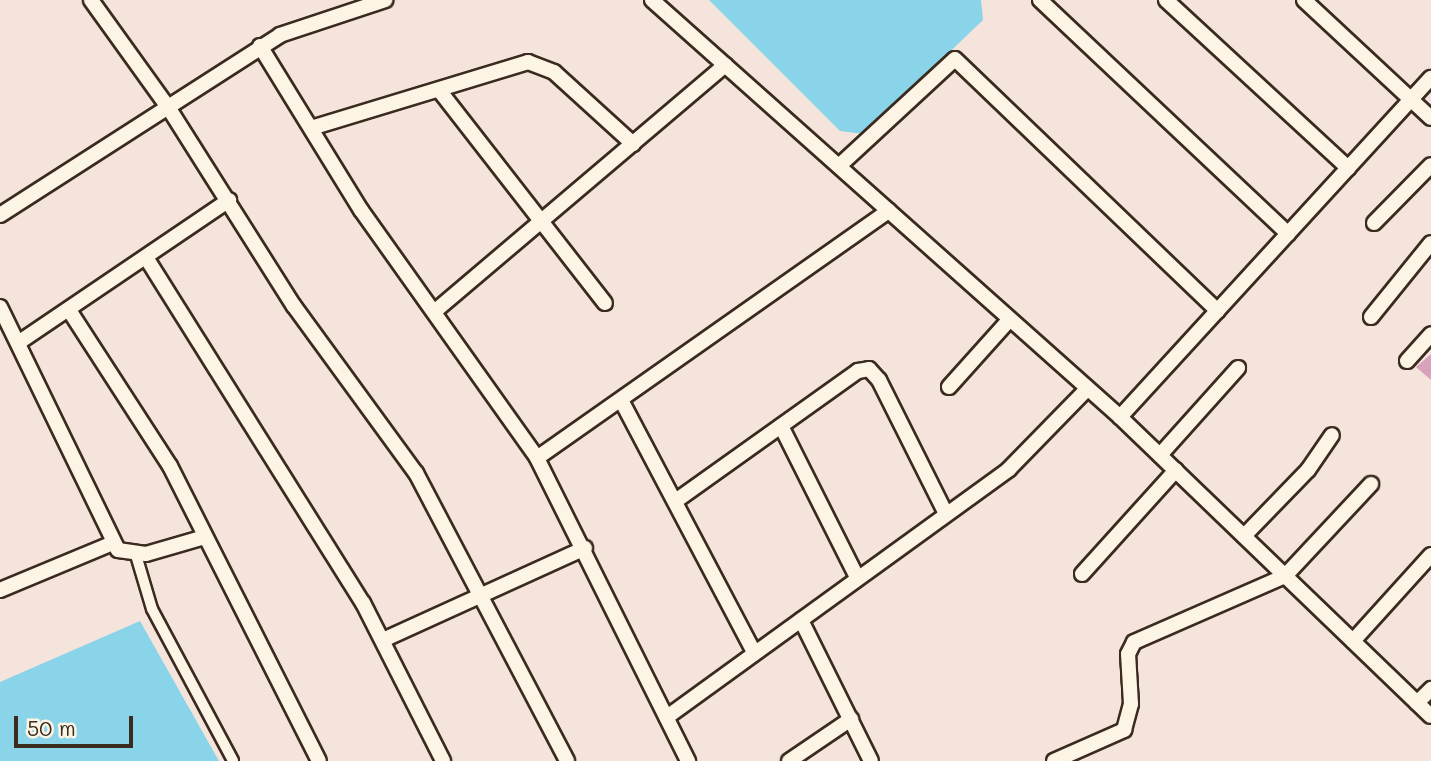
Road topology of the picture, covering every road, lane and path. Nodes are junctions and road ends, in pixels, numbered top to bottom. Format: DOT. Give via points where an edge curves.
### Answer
graph roads {
  1 [pos="91,0"];
  2 [pos="385,0"];
  3 [pos="652,0"];
  4 [pos="1040,0"];
  5 [pos="1166,0"];
  6 [pos="1304,0"];
  7 [pos="260,46"];
  8 [pos="725,65"];
  9 [pos="1431,78"];
  10 [pos="439,90"];
  11 [pos="1411,100"];
  12 [pos="168,107"];
  13 [pos="1431,118"];
  14 [pos="310,128"];
  15 [pos="633,144"];
  16 [pos="840,165"];
  17 [pos="1431,165"];
  18 [pos="1348,168"];
  19 [pos="229,200"];
  20 [pos="889,211"];
  21 [pos="0,215"];
  22 [pos="541,223"];
  23 [pos="1374,223"];
  24 [pos="1287,234"];
  25 [pos="1431,243"];
  26 [pos="147,259"];
  27 [pos="605,303"];
  28 [pos="68,310"];
  29 [pos="1217,311"];
  30 [pos="434,312"];
  31 [pos="2,317"];
  32 [pos="1371,317"];
  33 [pos="1010,319"];
  34 [pos="1431,334"];
  35 [pos="18,344"];
  36 [pos="1407,361"];
  37 [pos="1238,368"];
  38 [pos="949,387"];
  39 [pos="1087,388"];
  40 [pos="621,400"];
  41 [pos="1121,417"];
  42 [pos="781,426"];
  43 [pos="1332,435"];
  44 [pos="1160,455"];
  45 [pos="537,457"];
  46 [pos="1176,470"];
  47 [pos="1371,484"];
  48 [pos="677,500"];
  49 [pos="945,512"];
  50 [pos="1244,536"];
  51 [pos="205,537"];
  52 [pos="113,543"];
  53 [pos="585,548"];
  54 [pos="136,555"];
  55 [pos="1431,555"];
  56 [pos="1082,574"];
  57 [pos="1285,576"];
  58 [pos="857,577"];
  59 [pos="0,590"];
  60 [pos="482,594"];
  61 [pos="802,620"];
  62 [pos="383,640"];
  63 [pos="1353,641"];
  64 [pos="754,652"];
  65 [pos="1431,689"];
  66 [pos="1417,703"];
  67 [pos="1431,716"];
  68 [pos="667,717"];
  69 [pos="850,719"];
  70 [pos="233,761"];
  71 [pos="319,761"];
  72 [pos="443,761"];
  73 [pos="568,761"];
  74 [pos="688,761"];
  75 [pos="789,761"];
  76 [pos="871,761"];
  77 [pos="1054,761"];
  1 -- 12 [label="street"];
  2 -- 7 [label="street" via="302,25"];
  3 -- 8 [label="street"];
  4 -- 24 [label="street"];
  5 -- 18 [label="street"];
  6 -- 11 [label="street"];
  7 -- 12 [label="street"];
  7 -- 14 [label="street"];
  8 -- 15 [label="street"];
  8 -- 16 [label="street"];
  9 -- 11 [label="street"];
  10 -- 14 [label="street"];
  10 -- 15 [label="street" via="518,63 537,62"];
  10 -- 22 [label="street"];
  11 -- 13 [label="street"];
  11 -- 18 [label="street"];
  12 -- 19 [label="street"];
  12 -- 21 [label="street"];
  14 -- 30 [label="street" via="361,210"];
  15 -- 22 [label="street"];
  16 -- 20 [label="street"];
  16 -- 29 [label="street" via="955,59"];
  17 -- 23 [label="street"];
  18 -- 24 [label="street"];
  19 -- 26 [label="street"];
  19 -- 60 [label="street" via="301,316 416,473"];
  20 -- 33 [label="street"];
  20 -- 40 [label="street"];
  22 -- 27 [label="street"];
  22 -- 30 [label="street"];
  24 -- 29 [label="street"];
  25 -- 32 [label="street"];
  26 -- 28 [label="street"];
  26 -- 62 [label="street"];
  28 -- 35 [label="street"];
  28 -- 51 [label="street" via="170,466"];
  29 -- 41 [label="street"];
  30 -- 45 [label="street"];
  31 -- 35 [label="street"];
  33 -- 38 [label="street"];
  33 -- 39 [label="street"];
  34 -- 36 [label="street"];
  35 -- 52 [label="street"];
  37 -- 44 [label="street"];
  39 -- 41 [label="street"];
  39 -- 49 [label="street" via="1018,461"];
  40 -- 45 [label="street"];
  40 -- 48 [label="street"];
  41 -- 44 [label="street"];
  42 -- 48 [label="street"];
  42 -- 49 [label="street" via="858,371 869,369 879,380"];
  42 -- 58 [label="street"];
  43 -- 50 [label="street" via="1308,470"];
  44 -- 46 [label="street"];
  45 -- 53 [label="street"];
  46 -- 50 [label="street"];
  46 -- 56 [label="street"];
  47 -- 57 [label="street"];
  48 -- 64 [label="street"];
  49 -- 58 [label="street"];
  50 -- 57 [label="street"];
  51 -- 54 [label="street"];
  51 -- 71 [label="street"];
  52 -- 54 [label="street" via="118,550"];
  52 -- 59 [label="street"];
  53 -- 60 [label="street"];
  53 -- 68 [label="street"];
  54 -- 70 [label="street" via="152,608"];
  55 -- 63 [label="street"];
  57 -- 63 [label="street"];
  57 -- 77 [label="street" via="1134,642 1128,654 1131,704 1124,730"];
  58 -- 61 [label="street"];
  60 -- 62 [label="street"];
  60 -- 73 [label="street"];
  61 -- 64 [label="street"];
  61 -- 69 [label="street"];
  62 -- 72 [label="street"];
  63 -- 66 [label="street"];
  64 -- 68 [label="street"];
  65 -- 66 [label="street"];
  66 -- 67 [label="street"];
  68 -- 74 [label="street"];
  69 -- 75 [label="street"];
  69 -- 76 [label="street"];
}
